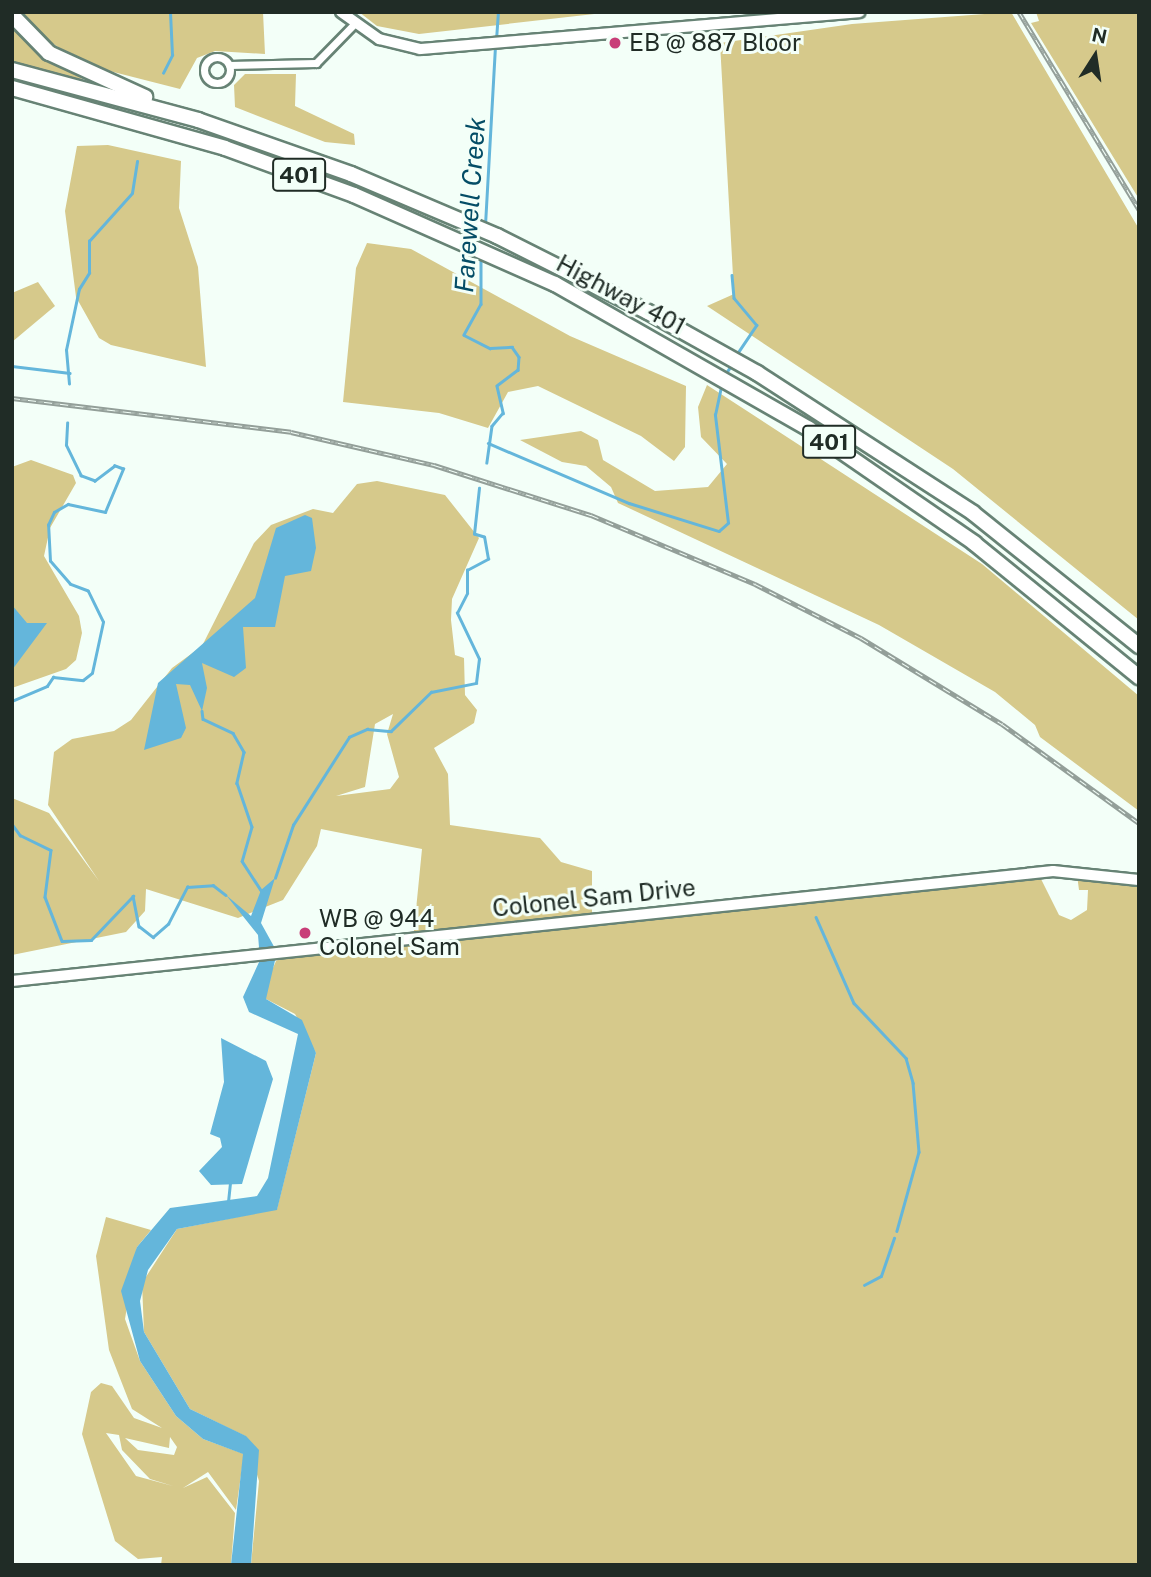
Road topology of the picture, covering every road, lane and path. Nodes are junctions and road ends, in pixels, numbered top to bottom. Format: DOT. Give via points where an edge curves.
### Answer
graph roads {
  1 [pos="341,12"];
  2 [pos="859,12"];
  3 [pos="12,15"];
  4 [pos="354,24"];
  5 [pos="229,65"];
  6 [pos="12,70"];
  7 [pos="12,88"];
  8 [pos="198,120"];
  9 [pos="1139,646"];
  10 [pos="1139,677"];
  11 [pos="1139,880"];
  12 [pos="12,981"];
  1 -- 4 [label="main road"];
  2 -- 4 [label="main road" via="511,43 407,47"];
  3 -- 8 [label="highway" via="68,64"];
  4 -- 5 [label="street" via="316,63"];
  6 -- 8 [label="highway, Highway 401 / 401"];
  7 -- 10 [label="highway, Highway 401 / 401" via="225,148 490,253 652,335 809,429 974,543"];
  8 -- 9 [label="highway, Highway 401 / 401" via="467,223 648,312 850,431 973,513"];
  11 -- 12 [label="street, Colonel Sam Drive" via="1053,871"];
}
